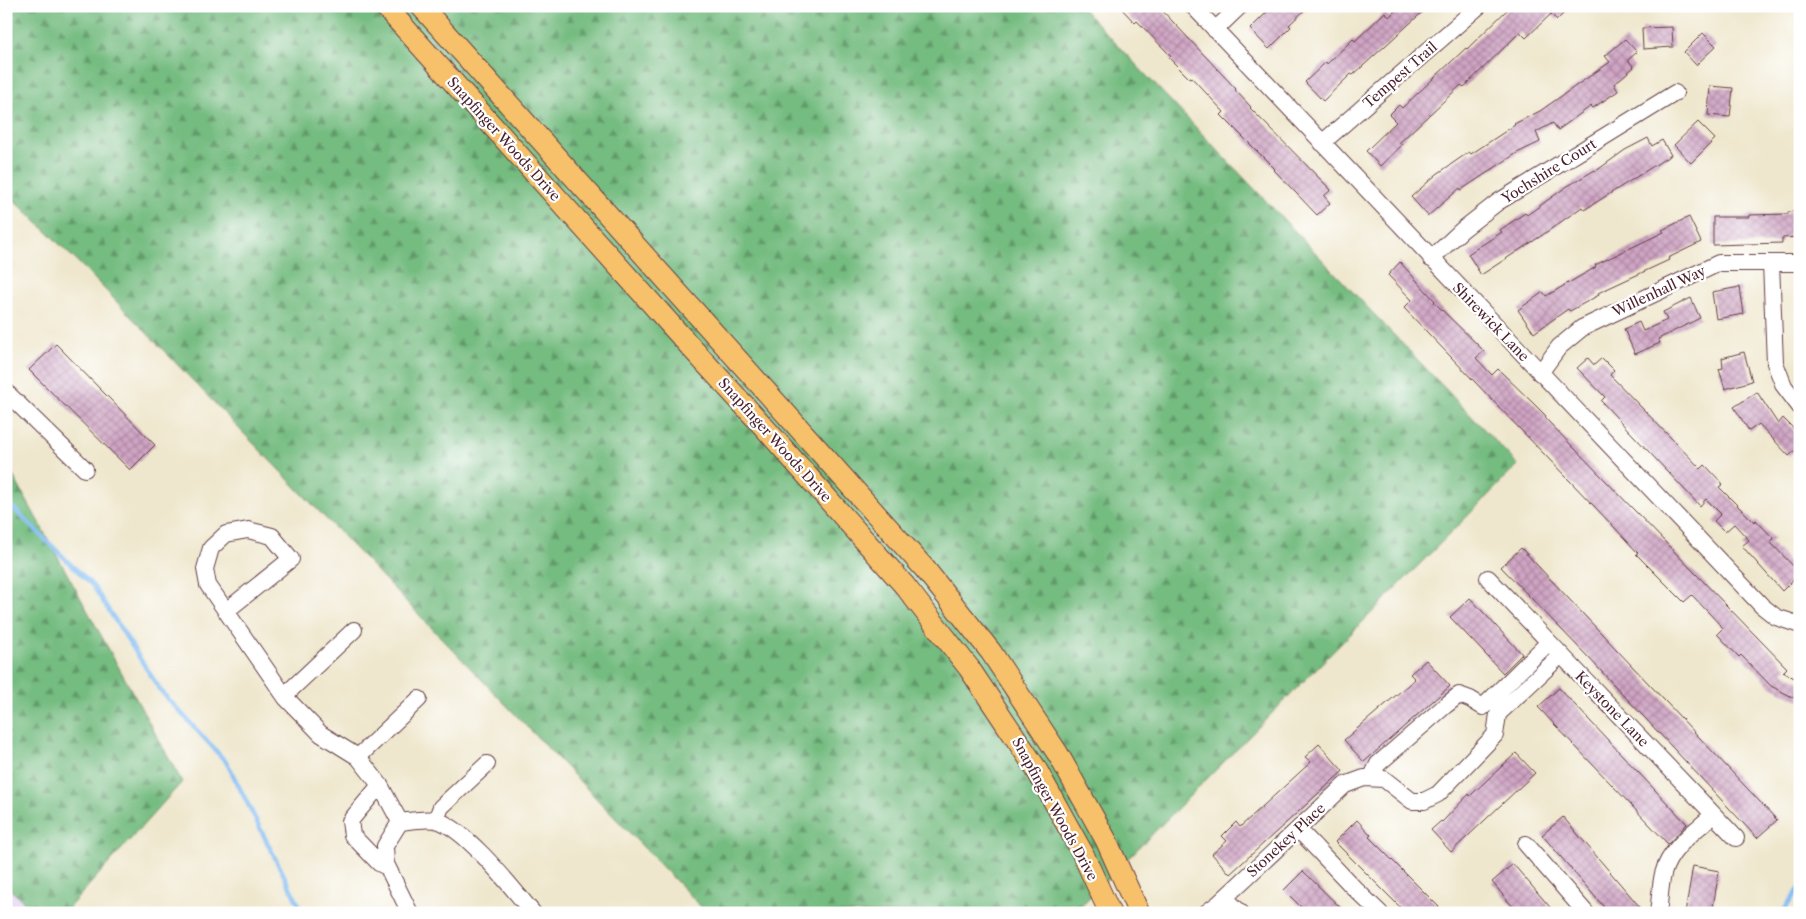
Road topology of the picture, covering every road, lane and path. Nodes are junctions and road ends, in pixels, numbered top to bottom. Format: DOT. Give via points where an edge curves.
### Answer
graph roads {
  1 [pos="385,6"];
  2 [pos="421,6"];
  3 [pos="1192,6"];
  4 [pos="1240,6"];
  5 [pos="1479,6"];
  6 [pos="1215,30"];
  7 [pos="1675,93"];
  8 [pos="1322,143"];
  9 [pos="1431,259"];
  10 [pos="1771,263"];
  11 [pos="1800,263"];
  12 [pos="1540,373"];
  13 [pos="6,392"];
  14 [pos="1800,407"];
  15 [pos="85,469"];
  16 [pos="1488,578"];
  17 [pos="226,611"];
  18 [pos="964,617"];
  19 [pos="1800,625"];
  20 [pos="354,630"];
  21 [pos="945,636"];
  22 [pos="1548,643"];
  23 [pos="1561,655"];
  24 [pos="285,695"];
  25 [pos="419,699"];
  26 [pos="358,757"];
  27 [pos="487,764"];
  28 [pos="1371,778"];
  29 [pos="380,785"];
  30 [pos="1713,815"];
  31 [pos="436,820"];
  32 [pos="400,822"];
  33 [pos="1298,829"];
  34 [pos="1736,838"];
  35 [pos="1526,844"];
  36 [pos="388,867"];
  37 [pos="1225,898"];
  38 [pos="410,913"];
  39 [pos="533,913"];
  40 [pos="1110,913"];
  41 [pos="1139,913"];
  42 [pos="1206,913"];
  43 [pos="1241,913"];
  44 [pos="1380,913"];
  45 [pos="1586,913"];
  46 [pos="1658,913"];
  1 -- 21 [label="main road, Snapfinger Woods Drive" via="764,427"];
  2 -- 18 [label="main road, Snapfinger Woods Drive" via="926,568"];
  3 -- 6 [label="street, Shirewick Lane"];
  4 -- 6 [label="street"];
  5 -- 8 [label="street, Tempest Trail"];
  6 -- 8 [label="street, Shirewick Lane"];
  7 -- 9 [label="street, Yochshire Court" via="1498,202"];
  8 -- 9 [label="street, Shirewick Lane"];
  9 -- 12 [label="street, Shirewick Lane"];
  10 -- 11 [label="street, Willenhall Way"];
  10 -- 12 [label="street, Willenhall Way" via="1719,263 1634,302 1582,328 1559,347"];
  10 -- 14 [label="street" via="1775,363 1784,386"];
  12 -- 19 [label="street, Shirewick Lane" via="1762,606 1776,617"];
  13 -- 15 [label="street"];
  16 -- 22 [label="street, Keystone Lane"];
  17 -- 17 [label="street" via="208,585 205,569 211,548 226,534 248,530 272,536 291,559"];
  17 -- 24 [label="street"];
  18 -- 21 [label="street"];
  18 -- 41 [label="main road, Snapfinger Woods Drive" via="1058,754 1106,840"];
  20 -- 24 [label="street"];
  21 -- 40 [label="main road, Snapfinger Woods Drive" via="1035,767 1082,852"];
  22 -- 23 [label="street, Keystone Lane"];
  22 -- 28 [label="street" via="1483,707 1459,696 1446,704 1378,764"];
  23 -- 28 [label="street" via="1498,714 1495,735 1438,794 1424,801 1412,801 1384,779"];
  23 -- 30 [label="street, Keystone Lane"];
  24 -- 26 [label="street" via="321,734"];
  25 -- 26 [label="street"];
  26 -- 29 [label="street"];
  27 -- 31 [label="street" via="441,807"];
  28 -- 33 [label="street, Stonekey Place" via="1346,785"];
  29 -- 32 [label="street"];
  29 -- 36 [label="street" via="350,821 352,835 379,863"];
  30 -- 34 [label="street, Keystone Lane"];
  30 -- 46 [label="street" via="1668,861 1663,873"];
  31 -- 32 [label="street"];
  31 -- 39 [label="street" via="452,828 495,867"];
  32 -- 36 [label="street" via="385,846"];
  33 -- 37 [label="street, Stonekey Place"];
  33 -- 44 [label="street"];
  35 -- 45 [label="street"];
  36 -- 38 [label="street"];
  37 -- 42 [label="street, Stonekey Place"];
  37 -- 43 [label="street"];
}
